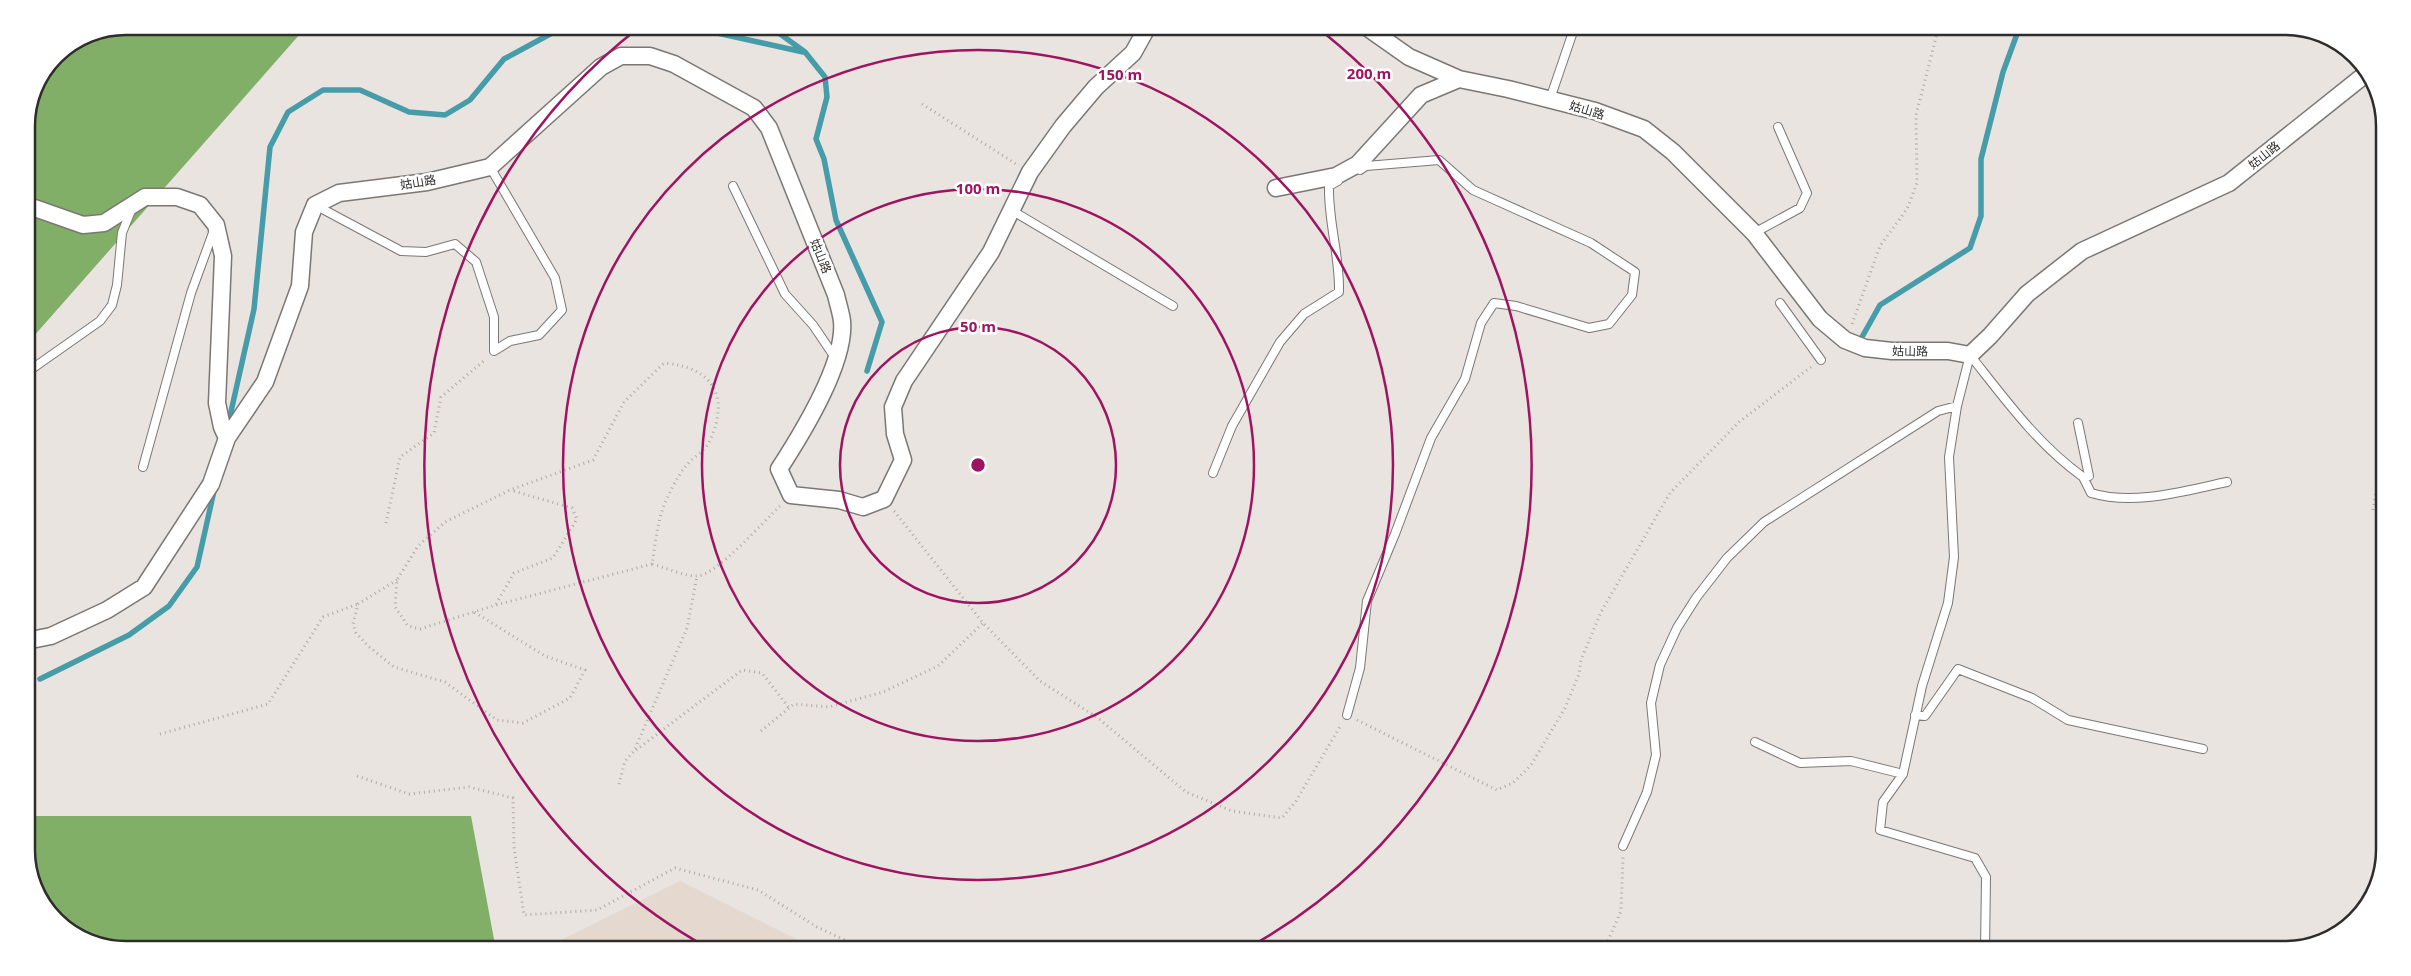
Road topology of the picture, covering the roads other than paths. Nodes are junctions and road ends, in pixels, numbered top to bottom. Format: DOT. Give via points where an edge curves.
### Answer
graph roads {
  1 [pos="1143,35"];
  2 [pos="1378,35"];
  3 [pos="1571,35"];
  4 [pos="2362,77"];
  5 [pos="1459,79"];
  6 [pos="1550,100"];
  7 [pos="1778,127"];
  8 [pos="490,167"];
  9 [pos="733,186"];
  10 [pos="1276,188"];
  11 [pos="134,202"];
  12 [pos="315,205"];
  13 [pos="35,208"];
  14 [pos="1011,210"];
  15 [pos="216,225"];
  16 [pos="1754,232"];
  17 [pos="1780,303"];
  18 [pos="1173,306"];
  19 [pos="1970,355"];
  20 [pos="836,360"];
  21 [pos="1820,360"];
  22 [pos="35,367"];
  23 [pos="1957,406"];
  24 [pos="2078,423"];
  25 [pos="227,438"];
  26 [pos="143,468"];
  27 [pos="1213,473"];
  28 [pos="2083,478"];
  29 [pos="2227,482"];
  30 [pos="35,639"];
  31 [pos="1347,715"];
  32 [pos="1915,715"];
  33 [pos="1755,742"];
  34 [pos="2203,749"];
  35 [pos="1903,774"];
  36 [pos="1623,846"];
  37 [pos="1984,941"];
  1 -- 14 [label="street" via="1133,53 1096,87 1074,113 1030,172"];
  2 -- 5 [label="street, 姑山路" via="1409,57"];
  3 -- 6 [label="lane"];
  4 -- 19 [label="street, 姑山路" via="2229,183 2082,251 2027,294"];
  5 -- 6 [label="street, 姑山路"];
  5 -- 10 [label="street" via="1421,95 1358,164 1336,176"];
  6 -- 16 [label="street, 姑山路" via="1595,111 1644,129 1673,152"];
  7 -- 16 [label="lane" via="1807,193 1800,208"];
  8 -- 12 [label="street, 姑山路" via="427,182 339,192"];
  8 -- 12 [label="lane" via="555,278 562,310 539,334 510,341 494,351 494,317 476,262 455,244 426,252 401,251"];
  8 -- 20 [label="street, 姑山路" via="600,67 621,56 650,56 674,64 754,108 769,128 836,295 842,323"];
  9 -- 20 [label="lane" via="785,294 813,325"];
  11 -- 13 [label="street" via="104,223 83,225"];
  11 -- 15 [label="street" via="145,197 177,197 200,205"];
  11 -- 22 [label="lane" via="122,233 112,305 100,321"];
  12 -- 25 [label="street" via="304,232 300,286 265,382"];
  14 -- 18 [label="lane"];
  14 -- 20 [label="street, 姑山路" via="990,252 904,381 892,407 895,434 903,460 884,499 863,507 839,500 791,495 778,469 810,420"];
  15 -- 25 [label="street" via="223,256 217,403"];
  15 -- 26 [label="lane" via="191,293"];
  16 -- 19 [label="street, 姑山路" via="1820,319 1845,340 1865,348"];
  17 -- 21 [label="lane"];
  19 -- 23 [label="lane"];
  19 -- 28 [label="lane" via="2032,433"];
  23 -- 32 [label="lane" via="1949,457 1954,557 1948,603"];
  23 -- 36 [label="lane" via="1938,411 1764,522 1727,558 1677,628 1660,665 1651,703 1656,755 1647,792"];
  24 -- 28 [label="lane" via="2089,476"];
  25 -- 30 [label="street" via="211,484 144,587 107,610 59,632"];
  27 -- 31 [label="lane" via="1232,426 1280,342 1304,314 1339,292 1340,268 1328,208 1329,186 1366,166 1439,160 1473,190 1591,243 1635,272 1632,295 1609,324 1589,328 1516,306 1494,303 1482,323 1465,379 1431,438 1367,601 1360,668"];
  28 -- 29 [label="lane" via="2091,493 2107,498 2156,496"];
  32 -- 34 [label="lane" via="1925,716 1958,669 2032,698 2068,720"];
  32 -- 35 [label="lane"];
  33 -- 35 [label="lane" via="1800,763 1851,761"];
  35 -- 37 [label="lane" via="1883,802 1880,830 1975,858 1986,877"];
}
